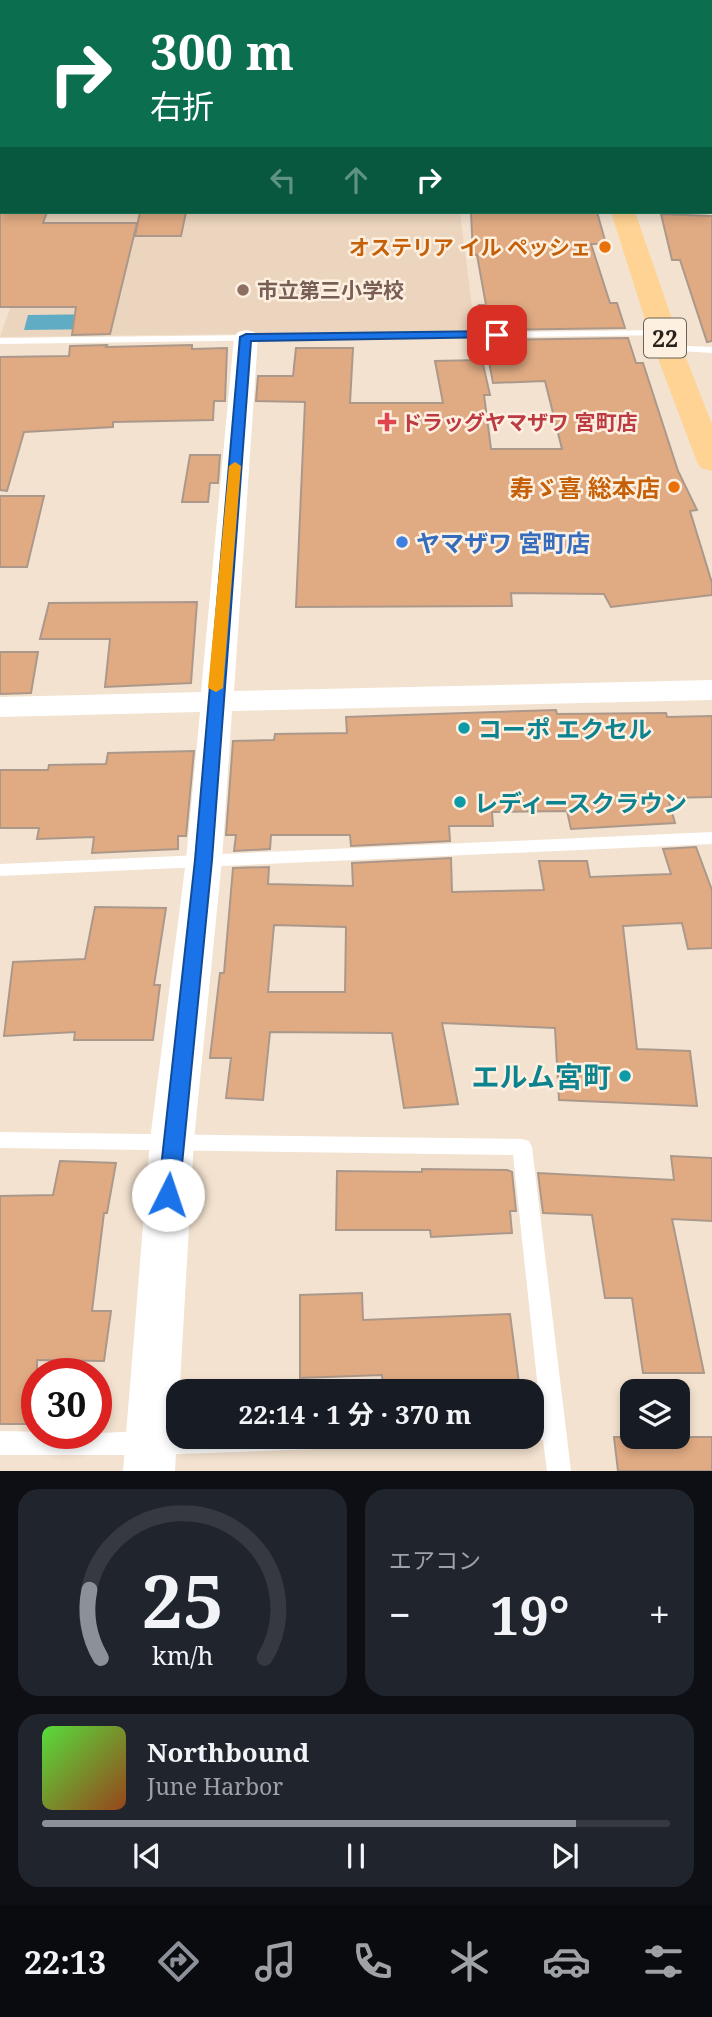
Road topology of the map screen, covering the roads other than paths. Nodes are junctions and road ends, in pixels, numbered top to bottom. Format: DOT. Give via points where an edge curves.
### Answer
graph roads {
  1 [pos="624,214"];
  2 [pos="246,337"];
  3 [pos="666,340"];
  4 [pos="0,341"];
  5 [pos="712,349"];
  6 [pos="712,462"];
  7 [pos="712,690"];
  8 [pos="215,700"];
  9 [pos="0,707"];
  10 [pos="712,838"];
  11 [pos="204,860"];
  12 [pos="0,870"];
  13 [pos="0,1140"];
  14 [pos="172,1140"];
  15 [pos="539,1379"];
  16 [pos="544,1432"];
  17 [pos="0,1443"];
  18 [pos="217,1449"];
  19 [pos="150,1457"];
  20 [pos="559,1471"];
  1 -- 3 [label="main road, 22"];
  2 -- 3 [label="lane"];
  2 -- 4 [label="lane"];
  2 -- 8 [label="street"];
  3 -- 5 [label="lane"];
  3 -- 6 [label="main road, 22"];
  7 -- 8 [label="street"];
  8 -- 9 [label="street"];
  8 -- 11 [label="street"];
  10 -- 11 [label="lane"];
  11 -- 12 [label="lane"];
  11 -- 14 [label="street"];
  13 -- 14 [label="lane"];
  14 -- 15 [label="lane" via="522,1147"];
  14 -- 19 [label="street"];
  16 -- 20 [label="lane"];
  17 -- 19 [label="lane"];
  18 -- 19 [label="lane"];
}
